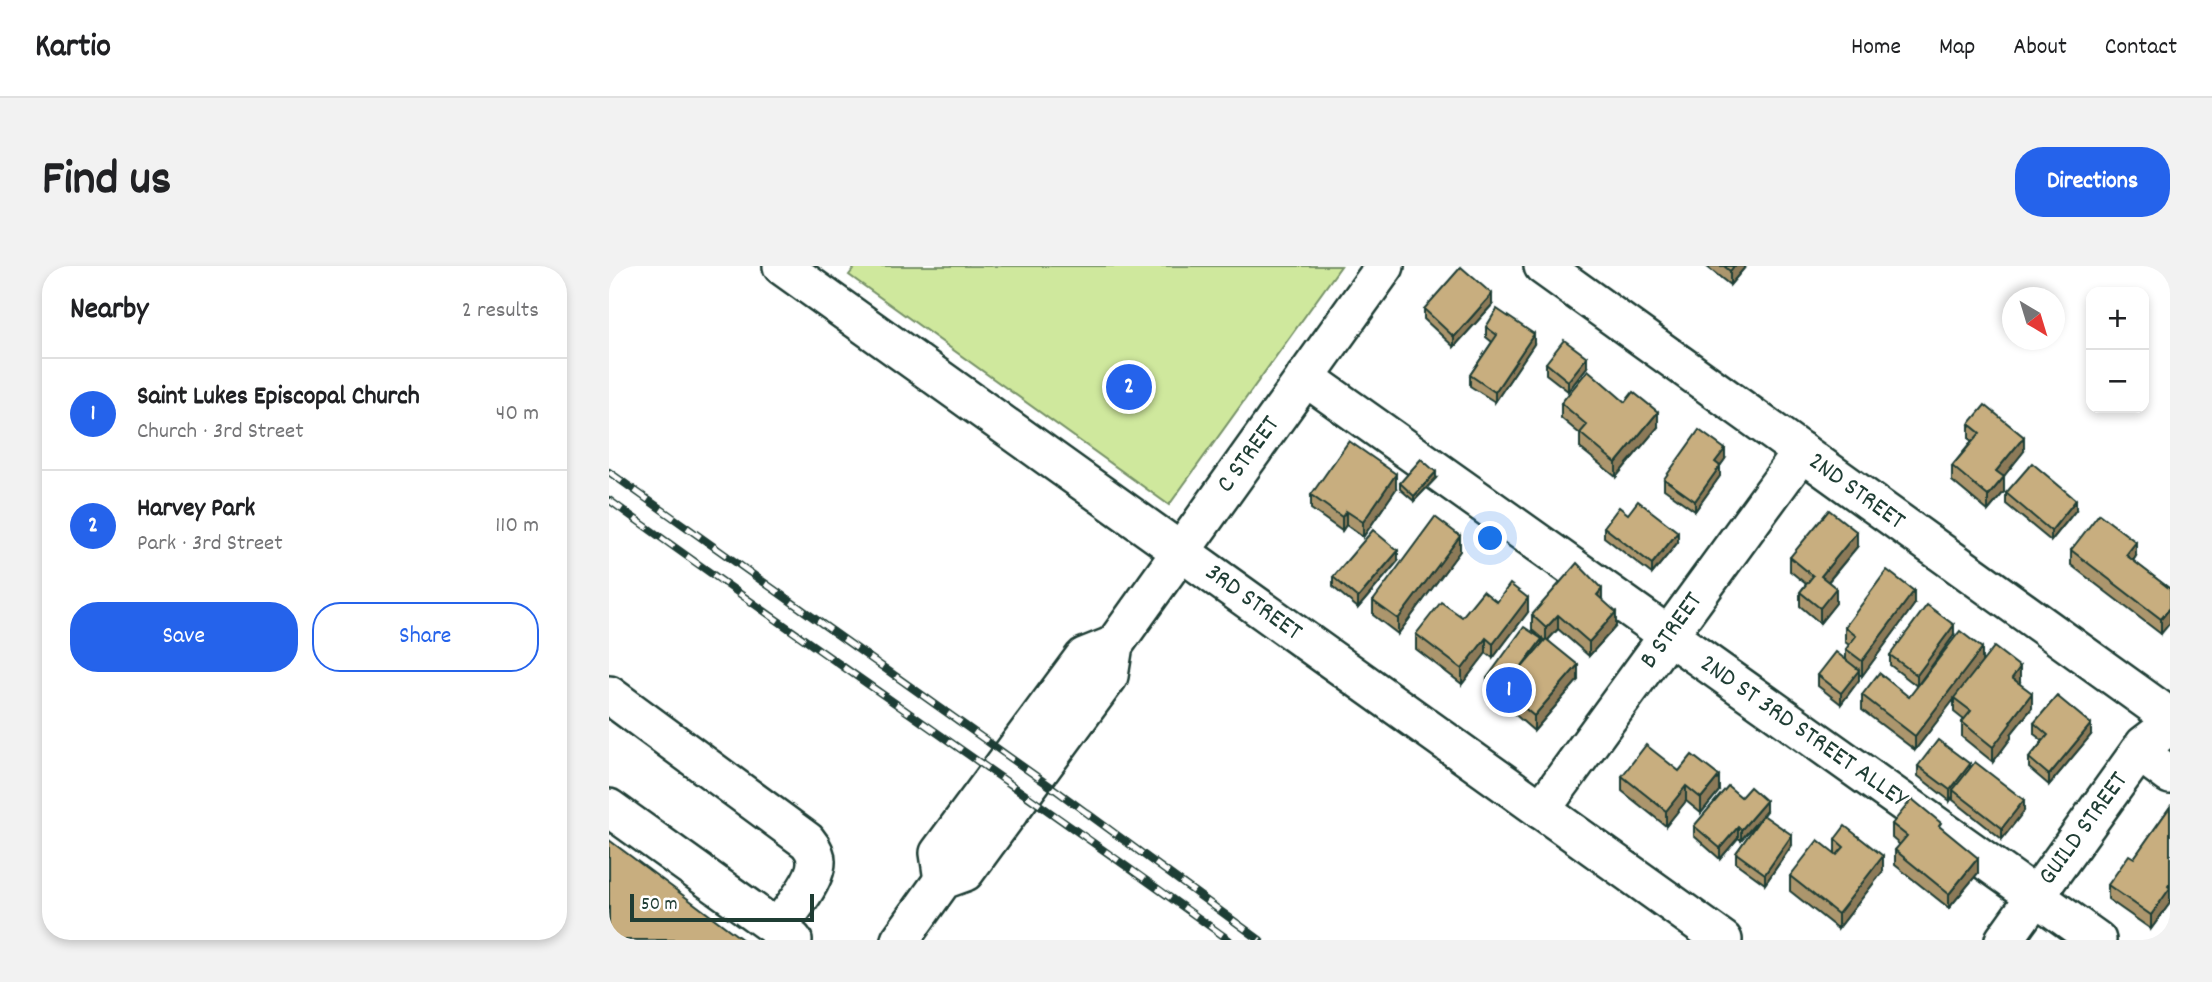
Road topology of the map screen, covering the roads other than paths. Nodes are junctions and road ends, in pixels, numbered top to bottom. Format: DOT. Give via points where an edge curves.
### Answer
graph roads {
  1 [pos="782,266"];
  2 [pos="1385,266"];
  3 [pos="1543,266"];
  4 [pos="820,277"];
  5 [pos="1305,377"];
  6 [pos="1802,452"];
  7 [pos="1180,551"];
  8 [pos="1668,636"];
  9 [pos="609,695"];
  10 [pos="2170,718"];
  11 [pos="2170,725"];
  12 [pos="2139,752"];
  13 [pos="2170,775"];
  14 [pos="609,807"];
  15 [pos="1541,810"];
  16 [pos="2035,896"];
  17 [pos="785,934"];
  18 [pos="900,940"];
  19 [pos="1723,940"];
  20 [pos="2004,940"];
  21 [pos="2097,940"];
  1 -- 4 [label="street, 3RD STREET"];
  2 -- 5 [label="street, C STREET"];
  3 -- 6 [label="street, 2ND STREET"];
  4 -- 7 [label="street, 3RD STREET"];
  5 -- 7 [label="street, C STREET"];
  5 -- 8 [label="street, 2ND ST 3RD STREET ALLEY"];
  6 -- 8 [label="street, B STREET"];
  6 -- 10 [label="street, 2ND STREET"];
  7 -- 15 [label="street, 3RD STREET"];
  7 -- 18 [label="street, C STREET" via="1114,645 1109,676 965,872 943,880"];
  8 -- 15 [label="street, B STREET"];
  8 -- 16 [label="street, 2ND ST 3RD STREET ALLEY"];
  9 -- 17 [label="street" via="813,849 817,863"];
  11 -- 12 [label="street, GUILD STREET"];
  12 -- 13 [label="street"];
  12 -- 16 [label="street, GUILD STREET"];
  14 -- 17 [label="street"];
  15 -- 19 [label="street, 3RD STREET"];
  16 -- 20 [label="street, GUILD STREET"];
  16 -- 21 [label="street, 2ND ST 3RD STREET ALLEY"];
}
